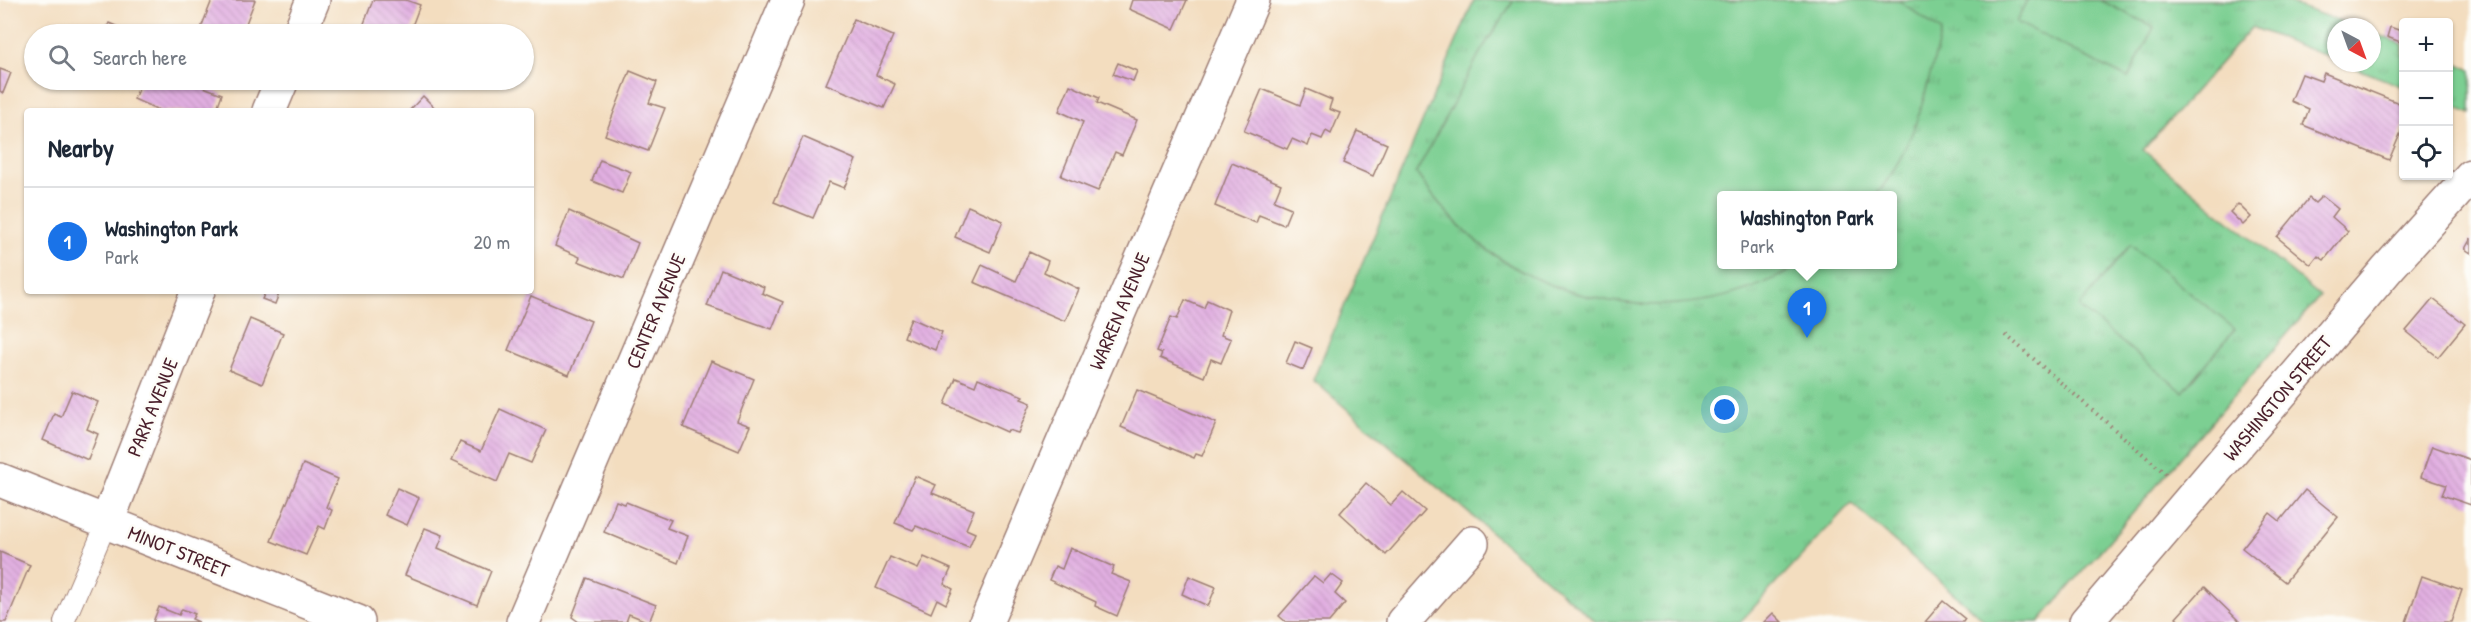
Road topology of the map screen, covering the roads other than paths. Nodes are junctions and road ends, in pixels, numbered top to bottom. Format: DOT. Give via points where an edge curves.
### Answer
graph roads {
  1 [pos="313,0"];
  2 [pos="788,0"];
  3 [pos="1253,0"];
  4 [pos="303,24"];
  5 [pos="278,90"];
  6 [pos="270,108"];
  7 [pos="2471,176"];
  8 [pos="197,294"];
  9 [pos="0,480"];
  10 [pos="107,522"];
  11 [pos="1472,543"];
  12 [pos="64,622"];
  13 [pos="358,622"];
  14 [pos="523,622"];
  15 [pos="986,622"];
  16 [pos="1403,622"];
  17 [pos="2086,622"];
  1 -- 4 [label="street"];
  2 -- 14 [label="street, CENTER AVENUE"];
  3 -- 15 [label="street, WARREN AVENUE"];
  5 -- 6 [label="street"];
  7 -- 17 [label="street, WASHINGTON STREET"];
  8 -- 10 [label="street, PARK AVENUE"];
  9 -- 10 [label="street, MINOT STREET"];
  10 -- 12 [label="lane"];
  10 -- 13 [label="street, MINOT STREET"];
  11 -- 16 [label="street"];
}
